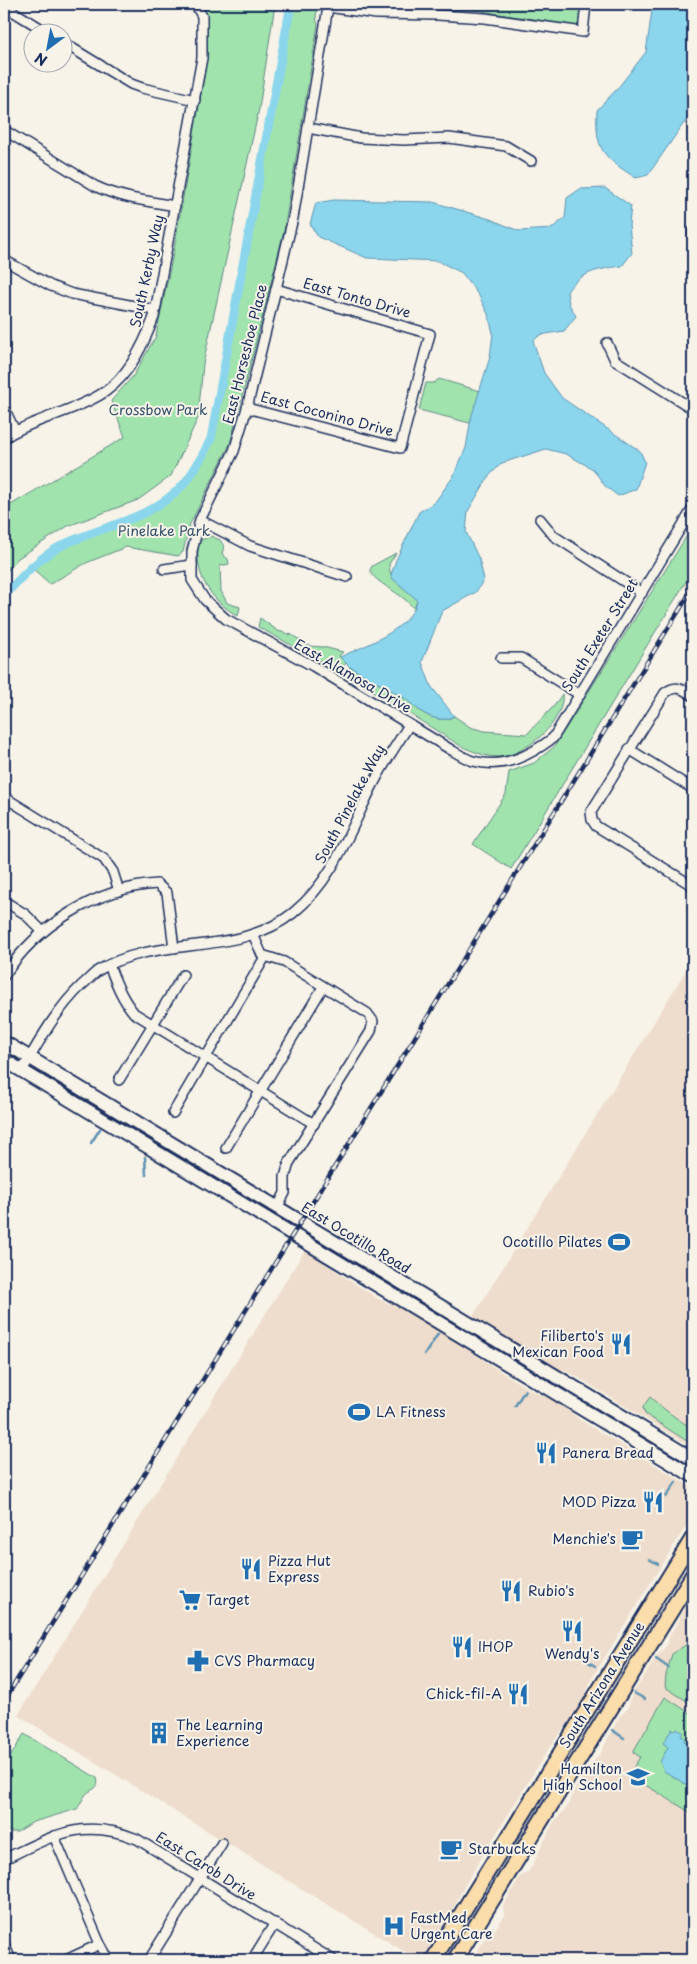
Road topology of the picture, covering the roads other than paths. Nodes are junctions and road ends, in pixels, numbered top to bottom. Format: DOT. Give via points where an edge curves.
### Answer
graph roads {
  1 [pos="195,4"];
  2 [pos="586,4"];
  3 [pos="4,6"];
  4 [pos="30,22"];
  5 [pos="72,48"];
  6 [pos="195,100"];
  7 [pos="308,128"];
  8 [pos="4,130"];
  9 [pos="531,162"];
  10 [pos="175,206"];
  11 [pos="4,260"];
  12 [pos="276,289"];
  13 [pos="155,310"];
  14 [pos="607,343"];
  15 [pos="4,408"];
  16 [pos="247,408"];
  17 [pos="693,409"];
  18 [pos="15,430"];
  19 [pos="4,438"];
  20 [pos="400,448"];
  21 [pos="693,508"];
  22 [pos="540,519"];
  23 [pos="200,520"];
  24 [pos="192,565"];
  25 [pos="164,569"];
  26 [pos="347,577"];
  27 [pos="192,580"];
  28 [pos="642,593"];
  29 [pos="501,658"];
  30 [pos="580,695"];
  31 [pos="693,696"];
  32 [pos="409,724"];
  33 [pos="630,749"];
  34 [pos="516,760"];
  35 [pos="693,789"];
  36 [pos="4,797"];
  37 [pos="693,886"];
  38 [pos="119,891"];
  39 [pos="4,901"];
  40 [pos="43,932"];
  41 [pos="253,934"];
  42 [pos="174,948"];
  43 [pos="265,957"];
  44 [pos="109,965"];
  45 [pos="183,975"];
  46 [pos="4,976"];
  47 [pos="323,986"];
  48 [pos="152,1026"];
  49 [pos="4,1042"];
  50 [pos="30,1058"];
  51 [pos="206,1058"];
  52 [pos="4,1060"];
  53 [pos="22,1071"];
  54 [pos="119,1080"];
  55 [pos="260,1090"];
  56 [pos="173,1113"];
  57 [pos="314,1124"];
  58 [pos="226,1148"];
  59 [pos="277,1208"];
  60 [pos="556,1377"];
  61 [pos="548,1390"];
  62 [pos="693,1459"];
  63 [pos="693,1476"];
  64 [pos="693,1538"];
  65 [pos="693,1575"];
  66 [pos="54,1836"];
  67 [pos="222,1842"];
  68 [pos="4,1859"];
  69 [pos="199,1879"];
  70 [pos="275,1923"];
  71 [pos="4,1944"];
  72 [pos="100,1944"];
  73 [pos="11,1960"];
  74 [pos="66,1960"];
  75 [pos="109,1960"];
  76 [pos="149,1960"];
  77 [pos="252,1960"];
  78 [pos="333,1960"];
  79 [pos="433,1960"];
  80 [pos="456,1960"];
  1 -- 6 [label="street, South Kerby Way" via="202,16 204,32"];
  2 -- 7 [label="street, East Horseshoe Place" via="583,32 485,18 376,14 328,7"];
  3 -- 4 [label="street"];
  5 -- 6 [label="street" via="131,84"];
  6 -- 10 [label="street, South Kerby Way"];
  7 -- 9 [label="street" via="361,138 449,138 506,146"];
  7 -- 12 [label="street, East Horseshoe Place" via="293,218"];
  8 -- 10 [label="street" via="107,192"];
  10 -- 13 [label="street, South Kerby Way"];
  11 -- 13 [label="street" via="72,294"];
  12 -- 16 [label="street, East Horseshoe Place"];
  12 -- 20 [label="street, East Tonto Drive" via="430,334"];
  13 -- 18 [label="street, South Kerby Way" via="146,340 129,368 106,391 73,408"];
  14 -- 17 [label="street" via="615,360"];
  15 -- 18 [label="street"];
  16 -- 20 [label="street, East Coconino Drive"];
  16 -- 23 [label="street, East Horseshoe Place" via="234,451"];
  18 -- 19 [label="street, South Kerby Way"];
  21 -- 28 [label="street, South Exeter Street"];
  22 -- 28 [label="street" via="554,536"];
  23 -- 24 [label="street, East Horseshoe Place"];
  23 -- 26 [label="street" via="250,546"];
  24 -- 25 [label="street"];
  24 -- 27 [label="street, East Horseshoe Place"];
  27 -- 32 [label="street, East Alamosa Drive" via="206,600 226,619 313,666"];
  28 -- 30 [label="street, South Exeter Street"];
  29 -- 30 [label="street" via="521,658"];
  30 -- 34 [label="street, South Exeter Street" via="553,738"];
  31 -- 33 [label="street" via="679,687 665,693"];
  32 -- 34 [label="street, East Alamosa Drive" via="472,761 491,764"];
  32 -- 41 [label="street, South Pinelake Way" via="374,782 327,876 292,914"];
  33 -- 35 [label="street"];
  33 -- 37 [label="street" via="591,812 592,820 596,826"];
  36 -- 38 [label="street" via="104,859 113,872"];
  38 -- 40 [label="street" via="79,908"];
  38 -- 42 [label="street" via="151,884 162,887 167,893"];
  39 -- 40 [label="street" via="25,914"];
  40 -- 46 [label="street" via="13,962"];
  41 -- 42 [label="street, South Pinelake Way"];
  41 -- 43 [label="street" via="260,953"];
  42 -- 44 [label="street, South Pinelake Way" via="136,955"];
  43 -- 47 [label="street" via="280,960"];
  43 -- 51 [label="street"];
  44 -- 48 [label="street" via="126,1004"];
  44 -- 50 [label="street, South Pinelake Way" via="98,970 65,1002"];
  45 -- 48 [label="street"];
  47 -- 55 [label="street"];
  47 -- 57 [label="street" via="371,1016 373,1024"];
  48 -- 51 [label="street"];
  48 -- 54 [label="street"];
  49 -- 50 [label="main road, East Ocotillo Road"];
  50 -- 53 [label="street, South Pinelake Way"];
  50 -- 59 [label="main road, East Ocotillo Road"];
  51 -- 55 [label="street"];
  51 -- 56 [label="street"];
  52 -- 53 [label="main road"];
  53 -- 61 [label="main road"];
  55 -- 57 [label="street"];
  55 -- 58 [label="street"];
  57 -- 59 [label="street" via="289,1163 285,1193"];
  59 -- 60 [label="main road, East Ocotillo Road"];
  60 -- 61 [label="main road"];
  60 -- 62 [label="main road, East Ocotillo Road"];
  61 -- 63 [label="main road"];
  64 -- 79 [label="main road, South Arizona Avenue"];
  65 -- 80 [label="main road, South Arizona Avenue"];
  66 -- 68 [label="street, East Carob Drive"];
  66 -- 69 [label="street, East Carob Drive" via="86,1829 113,1830 137,1840"];
  66 -- 72 [label="street"];
  67 -- 69 [label="street"];
  69 -- 70 [label="street, East Carob Drive"];
  69 -- 76 [label="street"];
  70 -- 77 [label="street"];
  70 -- 78 [label="street, East Carob Drive"];
  71 -- 73 [label="street"];
  72 -- 74 [label="street"];
  72 -- 75 [label="street"];
}
